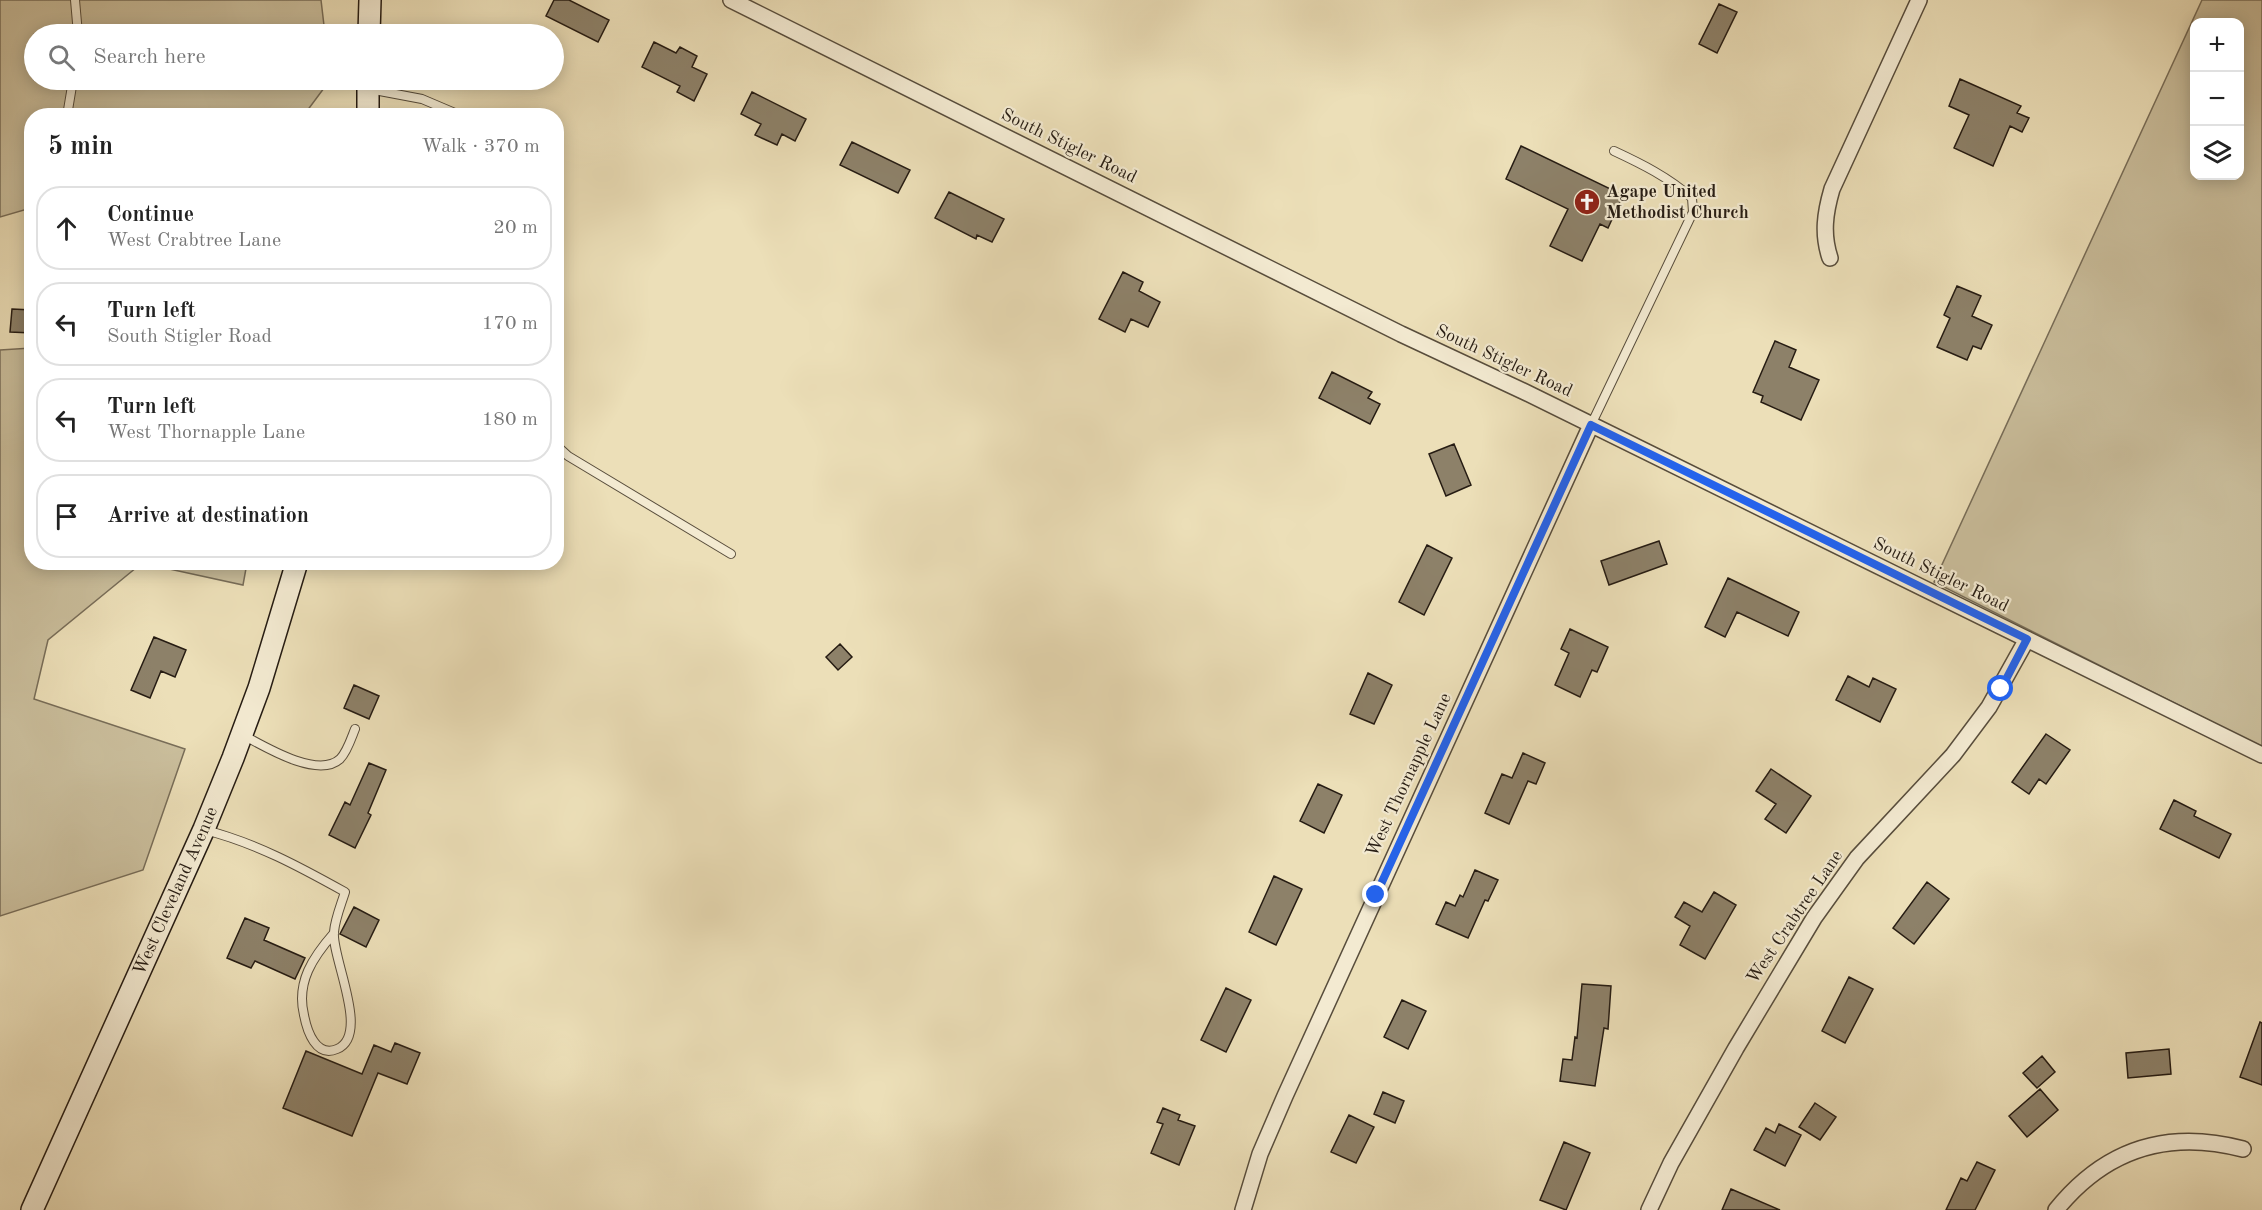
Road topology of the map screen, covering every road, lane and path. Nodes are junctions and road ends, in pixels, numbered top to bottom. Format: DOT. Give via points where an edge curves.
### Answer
graph roads {
  1 [pos="75,0"];
  2 [pos="370,0"];
  3 [pos="730,0"];
  4 [pos="1920,0"];
  5 [pos="77,24"];
  6 [pos="369,24"];
  7 [pos="71,90"];
  8 [pos="368,90"];
  9 [pos="390,90"];
  10 [pos="68,108"];
  11 [pos="368,108"];
  12 [pos="443,108"];
  13 [pos="1614,151"];
  14 [pos="1830,258"];
  15 [pos="1591,425"];
  16 [pos="564,452"];
  17 [pos="731,554"];
  18 [pos="295,570"];
  19 [pos="2027,639"];
  20 [pos="354,729"];
  21 [pos="242,735"];
  22 [pos="2262,755"];
  23 [pos="204,829"];
  24 [pos="334,933"];
  25 [pos="2243,1149"];
  26 [pos="32,1210"];
  27 [pos="1243,1210"];
  28 [pos="1649,1210"];
  29 [pos="2056,1210"];
  1 -- 5 [label="lane"];
  2 -- 6 [label="main road"];
  3 -- 15 [label="street, South Stigler Road"];
  4 -- 14 [label="street" via="1832,189 1824,230"];
  7 -- 10 [label="lane"];
  8 -- 11 [label="main road"];
  9 -- 12 [label="lane"];
  13 -- 15 [label="lane" via="1658,171 1679,187 1692,198 1693,212"];
  15 -- 19 [label="street, South Stigler Road"];
  15 -- 27 [label="street, West Thornapple Lane" via="1285,1096 1260,1154"];
  16 -- 17 [label="lane"];
  18 -- 21 [label="main road, West Cleveland Avenue"];
  19 -- 22 [label="street, South Stigler Road"];
  19 -- 28 [label="street, West Crabtree Lane" via="2001,689 1960,745 1857,858 1814,918 1671,1163"];
  20 -- 21 [label="lane" via="341,758 324,765 292,759"];
  21 -- 23 [label="main road, West Cleveland Avenue"];
  23 -- 24 [label="lane" via="292,862 345,892"];
  23 -- 26 [label="main road, West Cleveland Avenue"];
  24 -- 24 [label="lane" via="350,1026 347,1040 331,1051 319,1048 310,1037 301,1000 307,968"];
  25 -- 29 [label="street" via="2194,1140 2135,1149 2097,1169"];
}
